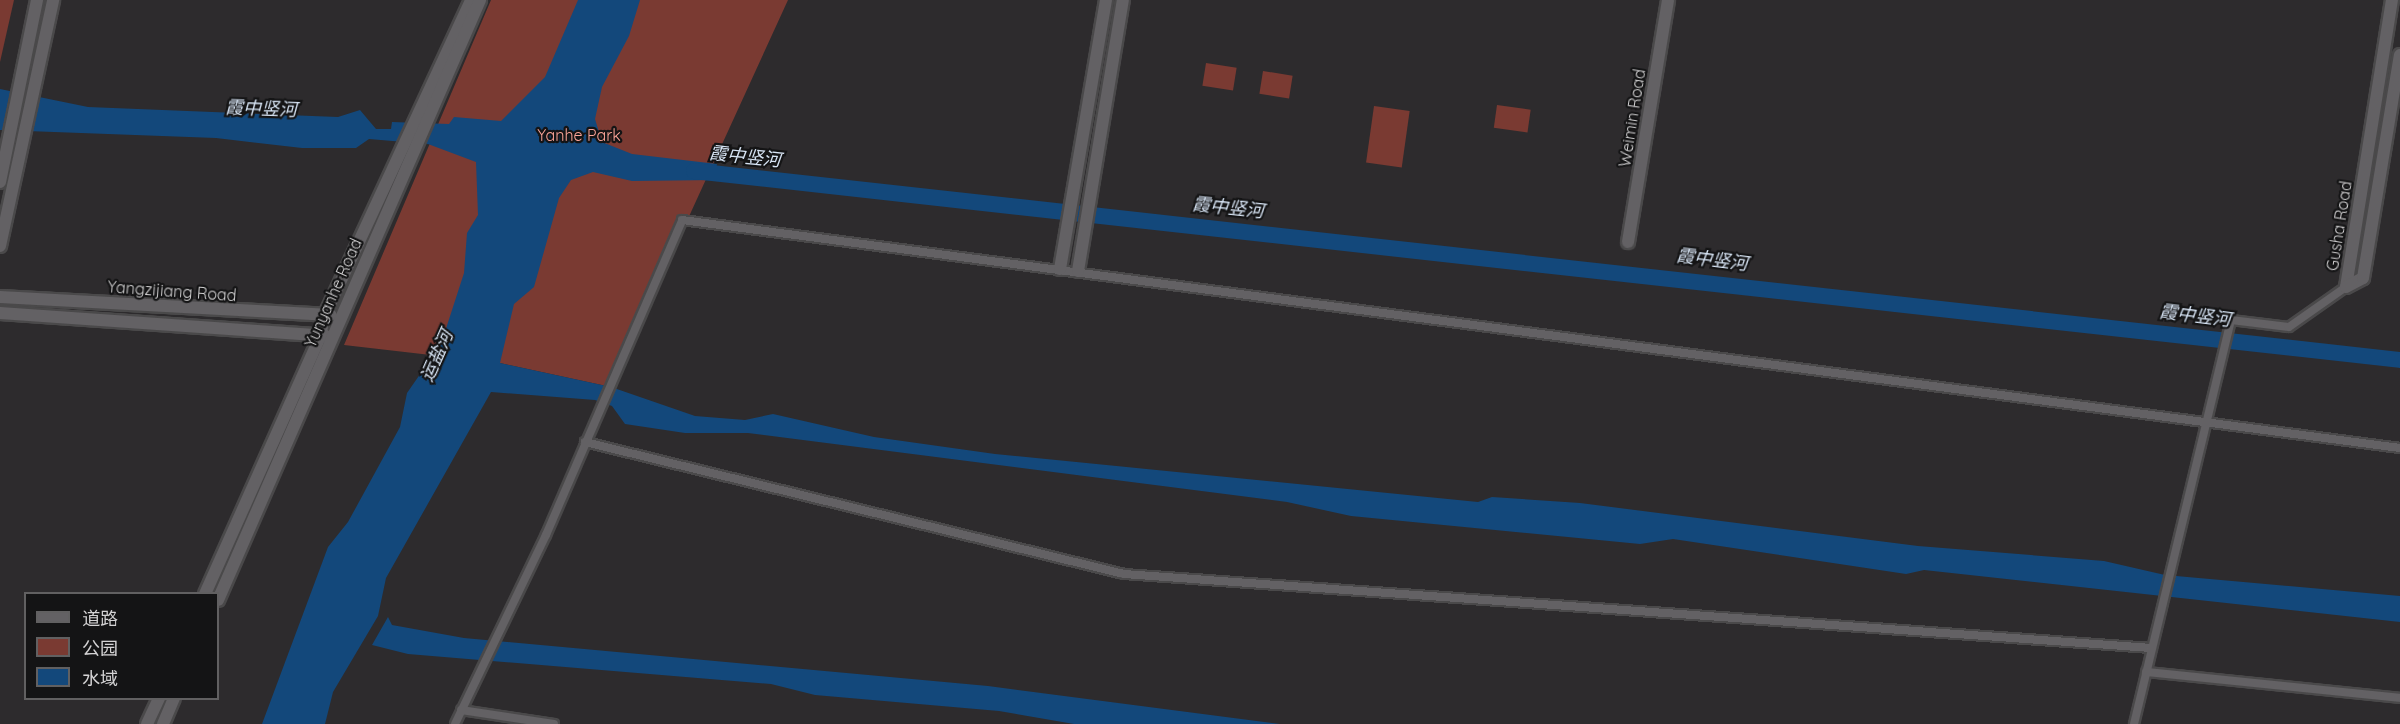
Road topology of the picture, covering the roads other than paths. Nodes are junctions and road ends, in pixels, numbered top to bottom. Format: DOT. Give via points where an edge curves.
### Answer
graph roads {
  1 [pos="37,0"];
  2 [pos="52,0"];
  3 [pos="471,0"];
  4 [pos="480,0"];
  5 [pos="1106,0"];
  6 [pos="1123,0"];
  7 [pos="1668,0"];
  8 [pos="2392,0"];
  9 [pos="2400,55"];
  10 [pos="26,89"];
  11 [pos="424,118"];
  12 [pos="410,149"];
  13 [pos="0,182"];
  14 [pos="1628,242"];
  15 [pos="0,246"];
  16 [pos="1060,269"];
  17 [pos="1077,271"];
  18 [pos="2346,287"];
  19 [pos="0,297"];
  20 [pos="0,313"];
  21 [pos="341,313"];
  22 [pos="324,317"];
  23 [pos="333,335"];
  24 [pos="320,337"];
  25 [pos="2208,421"];
  26 [pos="585,442"];
  27 [pos="2400,448"];
  28 [pos="207,592"];
  29 [pos="219,598"];
  30 [pos="2151,648"];
  31 [pos="2146,672"];
  32 [pos="2400,698"];
  33 [pos="159,700"];
  34 [pos="174,700"];
  35 [pos="461,710"];
  36 [pos="147,724"];
  37 [pos="163,724"];
  38 [pos="454,724"];
  39 [pos="555,724"];
  40 [pos="2134,724"];
  1 -- 10 [label="main road"];
  2 -- 10 [label="main road"];
  3 -- 11 [label="main road, Yunyanhe Road"];
  4 -- 11 [label="main road, Yunyanhe Road"];
  5 -- 16 [label="main road"];
  6 -- 17 [label="main road"];
  7 -- 14 [label="main road, Weimin Road"];
  8 -- 18 [label="main road, Gusha Road"];
  9 -- 18 [label="main road, Gusha Road" via="2363,278"];
  10 -- 13 [label="main road" via="9,136"];
  10 -- 15 [label="main road" via="23,136"];
  11 -- 12 [label="main road, Yunyanhe Road"];
  12 -- 21 [label="main road, Yunyanhe Road"];
  12 -- 22 [label="main road, Yunyanhe Road"];
  16 -- 17 [label="street"];
  16 -- 26 [label="street" via="682,220"];
  17 -- 25 [label="street"];
  18 -- 25 [label="street" via="2289,327 2231,320"];
  19 -- 22 [label="main road, Yangzijiang Road"];
  20 -- 24 [label="main road"];
  21 -- 22 [label="main road, Yangzijiang Road"];
  21 -- 23 [label="main road, Yunyanhe Road"];
  22 -- 24 [label="main road, Yunyanhe Road"];
  23 -- 24 [label="main road"];
  23 -- 29 [label="main road, Yunyanhe Road"];
  24 -- 28 [label="main road, Yunyanhe Road"];
  25 -- 27 [label="street"];
  25 -- 30 [label="street"];
  26 -- 30 [label="street" via="1124,573"];
  26 -- 35 [label="street"];
  30 -- 31 [label="street"];
  31 -- 32 [label="street"];
  31 -- 40 [label="street"];
  33 -- 36 [label="main road"];
  34 -- 37 [label="main road"];
  35 -- 38 [label="street"];
  35 -- 39 [label="street"];
}
